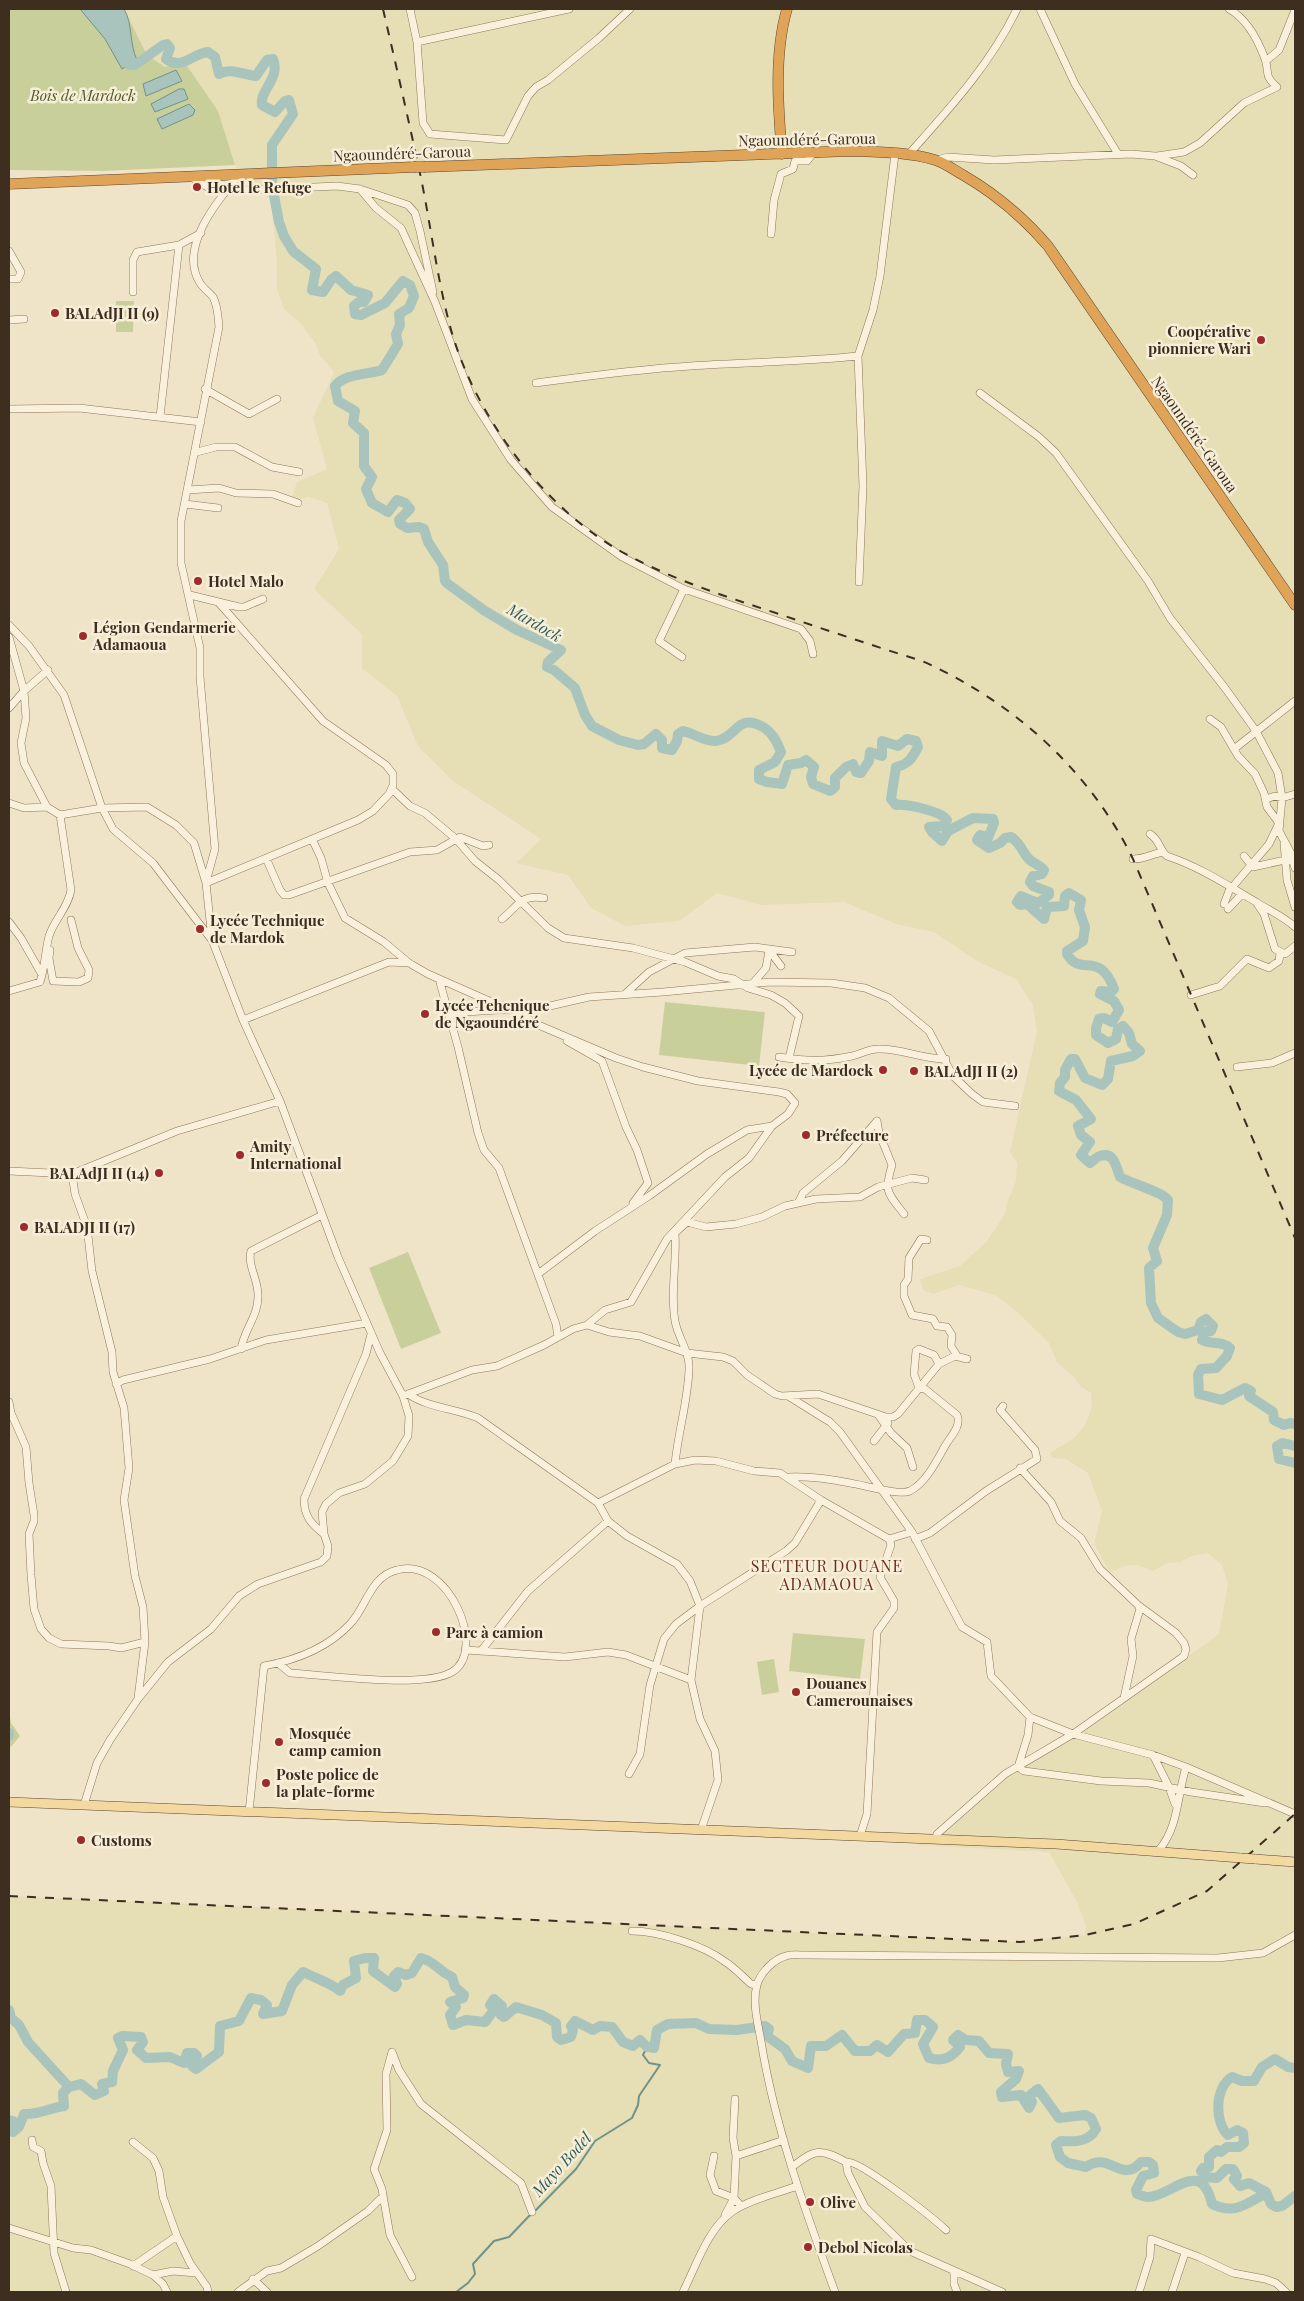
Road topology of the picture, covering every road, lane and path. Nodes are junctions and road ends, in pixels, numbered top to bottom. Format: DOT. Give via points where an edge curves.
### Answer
graph roads {
  1 [pos="410,9"];
  2 [pos="569,9"];
  3 [pos="630,9"];
  4 [pos="787,9"];
  5 [pos="1017,9"];
  6 [pos="1040,9"];
  7 [pos="1229,9"];
  8 [pos="1295,10"];
  9 [pos="418,42"];
  10 [pos="1266,61"];
  11 [pos="814,152"];
  12 [pos="782,154"];
  13 [pos="895,154"];
  14 [pos="1118,154"];
  15 [pos="907,156"];
  16 [pos="1156,156"];
  17 [pos="936,160"];
  18 [pos="239,175"];
  19 [pos="1193,175"];
  20 [pos="192,177"];
  21 [pos="9,184"];
  22 [pos="360,189"];
  23 [pos="226,191"];
  24 [pos="201,232"];
  25 [pos="770,234"];
  26 [pos="179,245"];
  27 [pos="9,251"];
  28 [pos="9,279"];
  29 [pos="133,292"];
  30 [pos="435,302"];
  31 [pos="24,319"];
  32 [pos="9,320"];
  33 [pos="858,356"];
  34 [pos="536,383"];
  35 [pos="205,389"];
  36 [pos="980,393"];
  37 [pos="277,399"];
  38 [pos="9,409"];
  39 [pos="160,417"];
  40 [pos="201,422"];
  41 [pos="197,452"];
  42 [pos="299,472"];
  43 [pos="188,490"];
  44 [pos="298,503"];
  45 [pos="185,504"];
  46 [pos="218,508"];
  47 [pos="859,582"];
  48 [pos="684,589"];
  49 [pos="190,595"];
  50 [pos="263,599"];
  51 [pos="219,603"];
  52 [pos="1295,605"];
  53 [pos="9,625"];
  54 [pos="9,637"];
  55 [pos="813,654"];
  56 [pos="14,657"];
  57 [pos="682,657"];
  58 [pos="9,664"];
  59 [pos="48,670"];
  60 [pos="24,691"];
  61 [pos="1295,701"];
  62 [pos="9,708"];
  63 [pos="1210,719"];
  64 [pos="1256,731"];
  65 [pos="1234,748"];
  66 [pos="392,789"];
  67 [pos="1295,794"];
  68 [pos="1282,798"];
  69 [pos="1266,799"];
  70 [pos="9,803"];
  71 [pos="48,807"];
  72 [pos="102,808"];
  73 [pos="60,815"];
  74 [pos="1279,823"];
  75 [pos="1150,834"];
  76 [pos="312,839"];
  77 [pos="456,839"];
  78 [pos="490,845"];
  79 [pos="1163,852"];
  80 [pos="1244,856"];
  81 [pos="266,858"];
  82 [pos="1133,859"];
  83 [pos="1292,862"];
  84 [pos="1251,866"];
  85 [pos="206,883"];
  86 [pos="328,883"];
  87 [pos="1233,887"];
  88 [pos="1242,894"];
  89 [pos="544,898"];
  90 [pos="520,902"];
  91 [pos="1256,903"];
  92 [pos="1295,907"];
  93 [pos="502,919"];
  94 [pos="71,920"];
  95 [pos="9,922"];
  96 [pos="1295,927"];
  97 [pos="12,932"];
  98 [pos="50,936"];
  99 [pos="212,940"];
  100 [pos="1295,946"];
  101 [pos="769,950"];
  102 [pos="792,952"];
  103 [pos="1280,953"];
  104 [pos="676,959"];
  105 [pos="409,963"];
  106 [pos="782,966"];
  107 [pos="41,973"];
  108 [pos="438,979"];
  109 [pos="753,983"];
  110 [pos="742,984"];
  111 [pos="9,991"];
  112 [pos="625,994"];
  113 [pos="1191,995"];
  114 [pos="512,1009"];
  115 [pos="448,1013"];
  116 [pos="242,1020"];
  117 [pos="536,1024"];
  118 [pos="1295,1053"];
  119 [pos="779,1056"];
  120 [pos="789,1058"];
  121 [pos="946,1059"];
  122 [pos="1237,1067"];
  123 [pos="280,1101"];
  124 [pos="1015,1106"];
  125 [pos="772,1126"];
  126 [pos="9,1171"];
  127 [pos="72,1174"];
  128 [pos="925,1180"];
  129 [pos="887,1185"];
  130 [pos="798,1203"];
  131 [pos="624,1212"];
  132 [pos="904,1214"];
  133 [pos="322,1215"];
  134 [pos="926,1240"];
  135 [pos="538,1274"];
  136 [pos="367,1324"];
  137 [pos="587,1325"];
  138 [pos="371,1334"];
  139 [pos="558,1337"];
  140 [pos="241,1349"];
  141 [pos="687,1353"];
  142 [pos="955,1356"];
  143 [pos="967,1359"];
  144 [pos="939,1364"];
  145 [pos="116,1384"];
  146 [pos="919,1388"];
  147 [pos="405,1395"];
  148 [pos="788,1396"];
  149 [pos="9,1402"];
  150 [pos="1003,1406"];
  151 [pos="879,1416"];
  152 [pos="893,1417"];
  153 [pos="886,1425"];
  154 [pos="874,1441"];
  155 [pos="675,1464"];
  156 [pos="913,1467"];
  157 [pos="1020,1468"];
  158 [pos="789,1478"];
  159 [pos="880,1488"];
  160 [pos="821,1500"];
  161 [pos="598,1503"];
  162 [pos="608,1521"];
  163 [pos="324,1534"];
  164 [pos="914,1536"];
  165 [pos="889,1539"];
  166 [pos="1138,1605"];
  167 [pos="700,1606"];
  168 [pos="145,1642"];
  169 [pos="466,1650"];
  170 [pos="481,1651"];
  171 [pos="278,1663"];
  172 [pos="656,1666"];
  173 [pos="691,1680"];
  174 [pos="1124,1698"];
  175 [pos="138,1699"];
  176 [pos="1030,1717"];
  177 [pos="1073,1734"];
  178 [pos="1152,1755"];
  179 [pos="1018,1767"];
  180 [pos="1186,1767"];
  181 [pos="629,1774"];
  182 [pos="1169,1787"];
  183 [pos="1179,1790"];
  184 [pos="9,1802"];
  185 [pos="1275,1805"];
  186 [pos="84,1806"];
  187 [pos="1176,1807"];
  188 [pos="249,1812"];
  189 [pos="1295,1814"];
  190 [pos="701,1830"];
  191 [pos="937,1834"];
  192 [pos="860,1836"];
  193 [pos="1159,1850"];
  194 [pos="1295,1862"];
  195 [pos="632,1930"];
  196 [pos="1295,1935"];
  197 [pos="757,1985"];
  198 [pos="735,2099"];
  199 [pos="32,2140"];
  200 [pos="784,2140"];
  201 [pos="132,2142"];
  202 [pos="714,2156"];
  203 [pos="736,2156"];
  204 [pos="846,2162"];
  205 [pos="792,2167"];
  206 [pos="797,2186"];
  207 [pos="734,2198"];
  208 [pos="384,2201"];
  209 [pos="741,2206"];
  210 [pos="532,2212"];
  211 [pos="723,2220"];
  212 [pos="9,2228"];
  213 [pos="946,2230"];
  214 [pos="177,2236"];
  215 [pos="53,2240"];
  216 [pos="1185,2253"];
  217 [pos="133,2266"];
  218 [pos="954,2271"];
  219 [pos="196,2273"];
  220 [pos="153,2275"];
  221 [pos="412,2277"];
  222 [pos="253,2279"];
  223 [pos="66,2292"];
  224 [pos="167,2292"];
  225 [pos="208,2292"];
  226 [pos="238,2292"];
  227 [pos="268,2292"];
  228 [pos="683,2292"];
  229 [pos="835,2292"];
  230 [pos="957,2292"];
  231 [pos="1002,2292"];
  232 [pos="1139,2292"];
  233 [pos="1172,2292"];
  234 [pos="1284,2292"];
  1 -- 9 [label="street"];
  2 -- 9 [label="street"];
  3 -- 9 [label="street" via="548,80 536,86 506,140 430,134 423,124"];
  4 -- 12 [label="highway" via="780,56"];
  5 -- 15 [label="street" via="1004,36 969,88"];
  6 -- 14 [label="street" via="1075,84"];
  7 -- 10 [label="street" via="1251,29"];
  8 -- 10 [label="street" via="1279,50"];
  10 -- 16 [label="street" via="1266,75 1277,87 1244,104 1200,144 1184,152"];
  11 -- 12 [label="highway, Ngaoundéré-Garoua"];
  11 -- 13 [label="highway, Ngaoundéré-Garoua"];
  11 -- 25 [label="street" via="807,160 795,161 793,169 781,174"];
  12 -- 18 [label="highway, Ngaoundéré-Garoua"];
  13 -- 15 [label="highway, Ngaoundéré-Garoua"];
  13 -- 33 [label="street" via="880,276"];
  14 -- 16 [label="street"];
  14 -- 17 [label="street" via="994,160 948,157"];
  15 -- 17 [label="highway, Ngaoundéré-Garoua"];
  16 -- 19 [label="street" via="1181,166"];
  17 -- 52 [label="highway, Ngaoundéré-Garoua" via="1004,202 1026,220 1048,246"];
  18 -- 20 [label="highway"];
  18 -- 23 [label="street"];
  20 -- 21 [label="highway"];
  20 -- 23 [label="street" via="209,188"];
  22 -- 23 [label="street" via="337,186"];
  22 -- 30 [label="street" via="376,208 401,228"];
  22 -- 30 [label="street" via="393,198 408,205 415,213"];
  23 -- 24 [label="street" via="212,208"];
  24 -- 26 [label="street"];
  24 -- 35 [label="street" via="193,254 193,268 200,284 215,303 219,327"];
  26 -- 29 [label="street" via="137,252 133,260"];
  26 -- 39 [label="street"];
  27 -- 28 [label="street" via="21,272 18,279"];
  30 -- 48 [label="street" via="472,399 511,460 532,485 552,506 622,558"];
  31 -- 32 [label="street"];
  33 -- 34 [label="street" via="691,366"];
  33 -- 47 [label="street" via="863,486"];
  35 -- 37 [label="street" via="249,414"];
  35 -- 40 [label="street"];
  36 -- 64 [label="street" via="1056,452 1148,581 1170,618"];
  38 -- 39 [label="street" via="79,408"];
  39 -- 40 [label="street"];
  40 -- 41 [label="street"];
  41 -- 42 [label="street" via="234,447 272,467"];
  41 -- 43 [label="street"];
  43 -- 44 [label="street" via="219,488 273,494"];
  43 -- 45 [label="street"];
  45 -- 46 [label="street"];
  45 -- 49 [label="street" via="181,521 181,563"];
  48 -- 55 [label="street" via="800,629 807,634"];
  48 -- 57 [label="street" via="659,641"];
  49 -- 51 [label="street"];
  49 -- 85 [label="street" via="200,648 215,850"];
  50 -- 51 [label="street" via="244,608"];
  51 -- 66 [label="street" via="323,721 386,765 393,774"];
  53 -- 59 [label="street"];
  54 -- 56 [label="street"];
  56 -- 58 [label="street"];
  56 -- 60 [label="street"];
  59 -- 60 [label="street"];
  59 -- 72 [label="street" via="64,695"];
  60 -- 62 [label="street"];
  60 -- 71 [label="street" via="24,763"];
  61 -- 64 [label="street"];
  63 -- 65 [label="street" via="1221,727"];
  64 -- 65 [label="street"];
  64 -- 68 [label="street" via="1278,773"];
  65 -- 69 [label="street" via="1255,774"];
  66 -- 76 [label="street" via="373,811"];
  66 -- 77 [label="street"];
  67 -- 68 [label="street"];
  68 -- 69 [label="street"];
  68 -- 74 [label="street"];
  69 -- 74 [label="street" via="1267,807"];
  70 -- 71 [label="street" via="24,808"];
  71 -- 73 [label="street"];
  72 -- 73 [label="street"];
  72 -- 85 [label="street" via="147,807 176,825 194,843"];
  72 -- 99 [label="street" via="113,829 153,863"];
  73 -- 98 [label="street" via="71,890 69,902 56,920"];
  74 -- 83 [label="street"];
  74 -- 84 [label="street" via="1269,844"];
  75 -- 79 [label="street" via="1159,842"];
  76 -- 81 [label="street"];
  76 -- 86 [label="street"];
  77 -- 78 [label="street"];
  77 -- 86 [label="street" via="437,850 410,852"];
  77 -- 90 [label="street" via="474,861"];
  79 -- 82 [label="street"];
  79 -- 87 [label="street"];
  80 -- 84 [label="street"];
  81 -- 85 [label="street"];
  81 -- 86 [label="street" via="284,895"];
  83 -- 84 [label="street"];
  83 -- 92 [label="street" via="1287,880"];
  84 -- 87 [label="street"];
  85 -- 99 [label="street"];
  86 -- 105 [label="street" via="344,918 384,942"];
  87 -- 88 [label="street"];
  87 -- 88 [label="street" via="1225,896 1226,907"];
  88 -- 91 [label="street"];
  89 -- 90 [label="street" via="530,896"];
  90 -- 93 [label="street"];
  90 -- 104 [label="street" via="564,938 633,948"];
  91 -- 96 [label="street" via="1282,916"];
  91 -- 103 [label="street"];
  94 -- 98 [label="street" via="78,948 89,970 85,980 53,981"];
  95 -- 97 [label="street"];
  97 -- 107 [label="street"];
  98 -- 107 [label="street"];
  99 -- 116 [label="street"];
  100 -- 103 [label="street" via="1289,953"];
  101 -- 102 [label="street"];
  101 -- 104 [label="street" via="755,947 685,953"];
  101 -- 106 [label="street"];
  101 -- 109 [label="street" via="766,968"];
  103 -- 113 [label="street" via="1275,965 1269,968 1247,959 1220,986"];
  104 -- 110 [label="street"];
  104 -- 112 [label="street" via="648,972"];
  105 -- 108 [label="street"];
  105 -- 116 [label="street" via="389,962"];
  107 -- 111 [label="street" via="37,985"];
  108 -- 114 [label="street"];
  108 -- 115 [label="street"];
  109 -- 110 [label="street"];
  109 -- 121 [label="street" via="831,983 874,990 904,1009 929,1031"];
  110 -- 112 [label="street"];
  110 -- 120 [label="street" via="771,995 799,1016"];
  112 -- 114 [label="street" via="574,999 528,1011"];
  114 -- 115 [label="street"];
  114 -- 117 [label="street"];
  115 -- 135 [label="street" via="478,1133 484,1150 499,1168"];
  116 -- 123 [label="street"];
  117 -- 125 [label="street" via="616,1058 659,1072 787,1094 795,1103"];
  117 -- 131 [label="street" via="602,1061 648,1184"];
  118 -- 122 [label="street" via="1272,1063"];
  119 -- 120 [label="street"];
  120 -- 121 [label="street" via="811,1062 875,1049 896,1049 930,1059"];
  121 -- 124 [label="street" via="953,1076 983,1102"];
  123 -- 127 [label="street" via="177,1131"];
  123 -- 133 [label="street"];
  125 -- 131 [label="street" via="747,1130"];
  125 -- 137 [label="street" via="749,1158 725,1177 667,1239 631,1302 606,1310"];
  126 -- 127 [label="street"];
  127 -- 145 [label="street" via="75,1194 87,1226 92,1271 112,1352"];
  128 -- 129 [label="street" via="912,1178"];
  129 -- 130 [label="street" via="860,1197"];
  129 -- 130 [label="street" via="886,1178 892,1165 876,1121 842,1161 803,1194"];
  129 -- 132 [label="street" via="890,1196"];
  130 -- 141 [label="street" via="736,1224 706,1227 687,1222 675,1233 672,1287 675,1320"];
  131 -- 135 [label="street"];
  133 -- 136 [label="street"];
  133 -- 140 [label="street" via="251,1251 249,1259 258,1286 258,1297 255,1315"];
  134 -- 142 [label="street" via="921,1239 909,1258 904,1296 912,1315 934,1319 937,1326 947,1328 952,1335 951,1346"];
  135 -- 139 [label="street"];
  136 -- 138 [label="street"];
  136 -- 140 [label="street" via="266,1340"];
  137 -- 139 [label="street"];
  137 -- 141 [label="street" via="640,1336"];
  138 -- 147 [label="street"];
  138 -- 163 [label="street" via="366,1354 304,1499 309,1522"];
  139 -- 147 [label="street" via="497,1366 472,1370"];
  140 -- 145 [label="street"];
  141 -- 148 [label="street" via="709,1354 733,1361 775,1394"];
  141 -- 155 [label="street" via="690,1370"];
  142 -- 143 [label="street"];
  142 -- 144 [label="street"];
  144 -- 146 [label="street"];
  144 -- 146 [label="street" via="937,1358 924,1349 916,1351 914,1374"];
  145 -- 168 [label="street" via="124,1408 129,1468 124,1500 135,1576 144,1607"];
  146 -- 152 [label="street"];
  146 -- 159 [label="street" via="957,1415 958,1425 932,1469 916,1487 909,1492"];
  147 -- 161 [label="street" via="478,1418"];
  147 -- 163 [label="street" via="408,1436 402,1449 366,1484 331,1498 322,1512"];
  148 -- 151 [label="street" via="818,1394"];
  148 -- 159 [label="street" via="830,1422"];
  149 -- 168 [label="street" via="26,1447 34,1515 29,1534 31,1576 34,1609 41,1629 61,1644 121,1648"];
  150 -- 157 [label="street" via="1000,1410 1037,1454 1033,1462"];
  151 -- 152 [label="street"];
  151 -- 153 [label="street"];
  152 -- 153 [label="street"];
  153 -- 154 [label="street"];
  153 -- 156 [label="street" via="907,1448"];
  155 -- 158 [label="street" via="695,1460 716,1461 754,1471 780,1473"];
  155 -- 161 [label="street"];
  157 -- 164 [label="street" via="930,1533"];
  157 -- 166 [label="street" via="1052,1502 1060,1521 1081,1538 1100,1569"];
  158 -- 159 [label="street" via="809,1477"];
  158 -- 160 [label="street"];
  159 -- 164 [label="street"];
  160 -- 165 [label="street"];
  160 -- 167 [label="street" via="795,1543 786,1551"];
  161 -- 162 [label="street"];
  162 -- 167 [label="street" via="627,1536 677,1564 690,1581"];
  162 -- 170 [label="street" via="528,1591"];
  163 -- 175 [label="street" via="327,1556 321,1562 258,1584 239,1596 211,1629 168,1662"];
  164 -- 165 [label="street"];
  164 -- 176 [label="street" via="962,1627 987,1642 991,1676"];
  165 -- 192 [label="street" via="891,1545 880,1577 894,1601 894,1608 877,1632 867,1814"];
  166 -- 174 [label="street" via="1140,1609 1131,1639 1132,1656"];
  166 -- 174 [label="street" via="1176,1633 1186,1649 1184,1656"];
  167 -- 172 [label="street" via="676,1624 664,1639"];
  167 -- 173 [label="street"];
  168 -- 175 [label="street"];
  169 -- 170 [label="street"];
  169 -- 171 [label="street" via="462,1662 452,1672 404,1681 290,1673"];
  169 -- 171 [label="street" via="463,1619 453,1595 438,1579 419,1570 397,1569 379,1578 352,1622 333,1639 316,1650"];
  170 -- 172 [label="street" via="565,1657 608,1652"];
  171 -- 188 [label="street" via="264,1666"];
  172 -- 173 [label="street"];
  172 -- 181 [label="street" via="650,1685 640,1754"];
  173 -- 190 [label="street" via="700,1719 715,1751 718,1780"];
  174 -- 177 [label="street"];
  175 -- 186 [label="street" via="97,1763"];
  176 -- 177 [label="street"];
  176 -- 179 [label="street"];
  177 -- 178 [label="street"];
  177 -- 179 [label="street"];
  178 -- 180 [label="street"];
  178 -- 182 [label="street"];
  179 -- 182 [label="street" via="1024,1771 1060,1776"];
  179 -- 191 [label="street" via="972,1801"];
  180 -- 183 [label="street"];
  180 -- 185 [label="street"];
  182 -- 183 [label="street"];
  182 -- 187 [label="street"];
  183 -- 185 [label="street"];
  183 -- 187 [label="street"];
  184 -- 186 [label="main road"];
  185 -- 189 [label="street"];
  186 -- 188 [label="main road"];
  187 -- 193 [label="street" via="1174,1828"];
  188 -- 190 [label="main road"];
  190 -- 192 [label="main road"];
  192 -- 193 [label="main road"];
  193 -- 194 [label="main road, bridge"];
  195 -- 197 [label="street" via="657,1932 709,1952 751,1984"];
  196 -- 197 [label="street" via="1263,1953 1218,1958 786,1956 763,1973"];
  197 -- 200 [label="street" via="759,2026 768,2083"];
  198 -- 203 [label="street" via="732,2138"];
  199 -- 215 [label="street" via="33,2147 42,2151 51,2186"];
  200 -- 203 [label="street"];
  200 -- 205 [label="street"];
  201 -- 214 [label="street" via="153,2158"];
  202 -- 207 [label="street" via="711,2183 716,2192"];
  203 -- 207 [label="street"];
  204 -- 205 [label="street" via="829,2153 816,2152"];
  204 -- 213 [label="street" via="852,2161 876,2176 922,2208"];
  204 -- 218 [label="street" via="865,2208 910,2251"];
  205 -- 206 [label="street"];
  206 -- 209 [label="street"];
  206 -- 229 [label="street"];
  207 -- 209 [label="street"];
  207 -- 211 [label="street"];
  208 -- 210 [label="street" via="374,2169 387,2130 386,2074 392,2052 399,2070 421,2104 521,2183"];
  208 -- 221 [label="street" via="390,2235"];
  208 -- 222 [label="street" via="380,2199 318,2246 281,2268 266,2271"];
  209 -- 211 [label="street"];
  211 -- 228 [label="street"];
  212 -- 215 [label="street" via="21,2234"];
  214 -- 217 [label="street"];
  214 -- 219 [label="street"];
  215 -- 217 [label="street"];
  215 -- 223 [label="street"];
  216 -- 232 [label="street" via="1150,2240 1150,2258"];
  216 -- 233 [label="street"];
  216 -- 234 [label="street" via="1232,2273 1266,2279"];
  217 -- 220 [label="street"];
  218 -- 230 [label="street"];
  218 -- 231 [label="street"];
  219 -- 220 [label="street" via="173,2271"];
  219 -- 225 [label="street"];
  220 -- 224 [label="street"];
  222 -- 226 [label="street"];
  222 -- 227 [label="street"];
}
